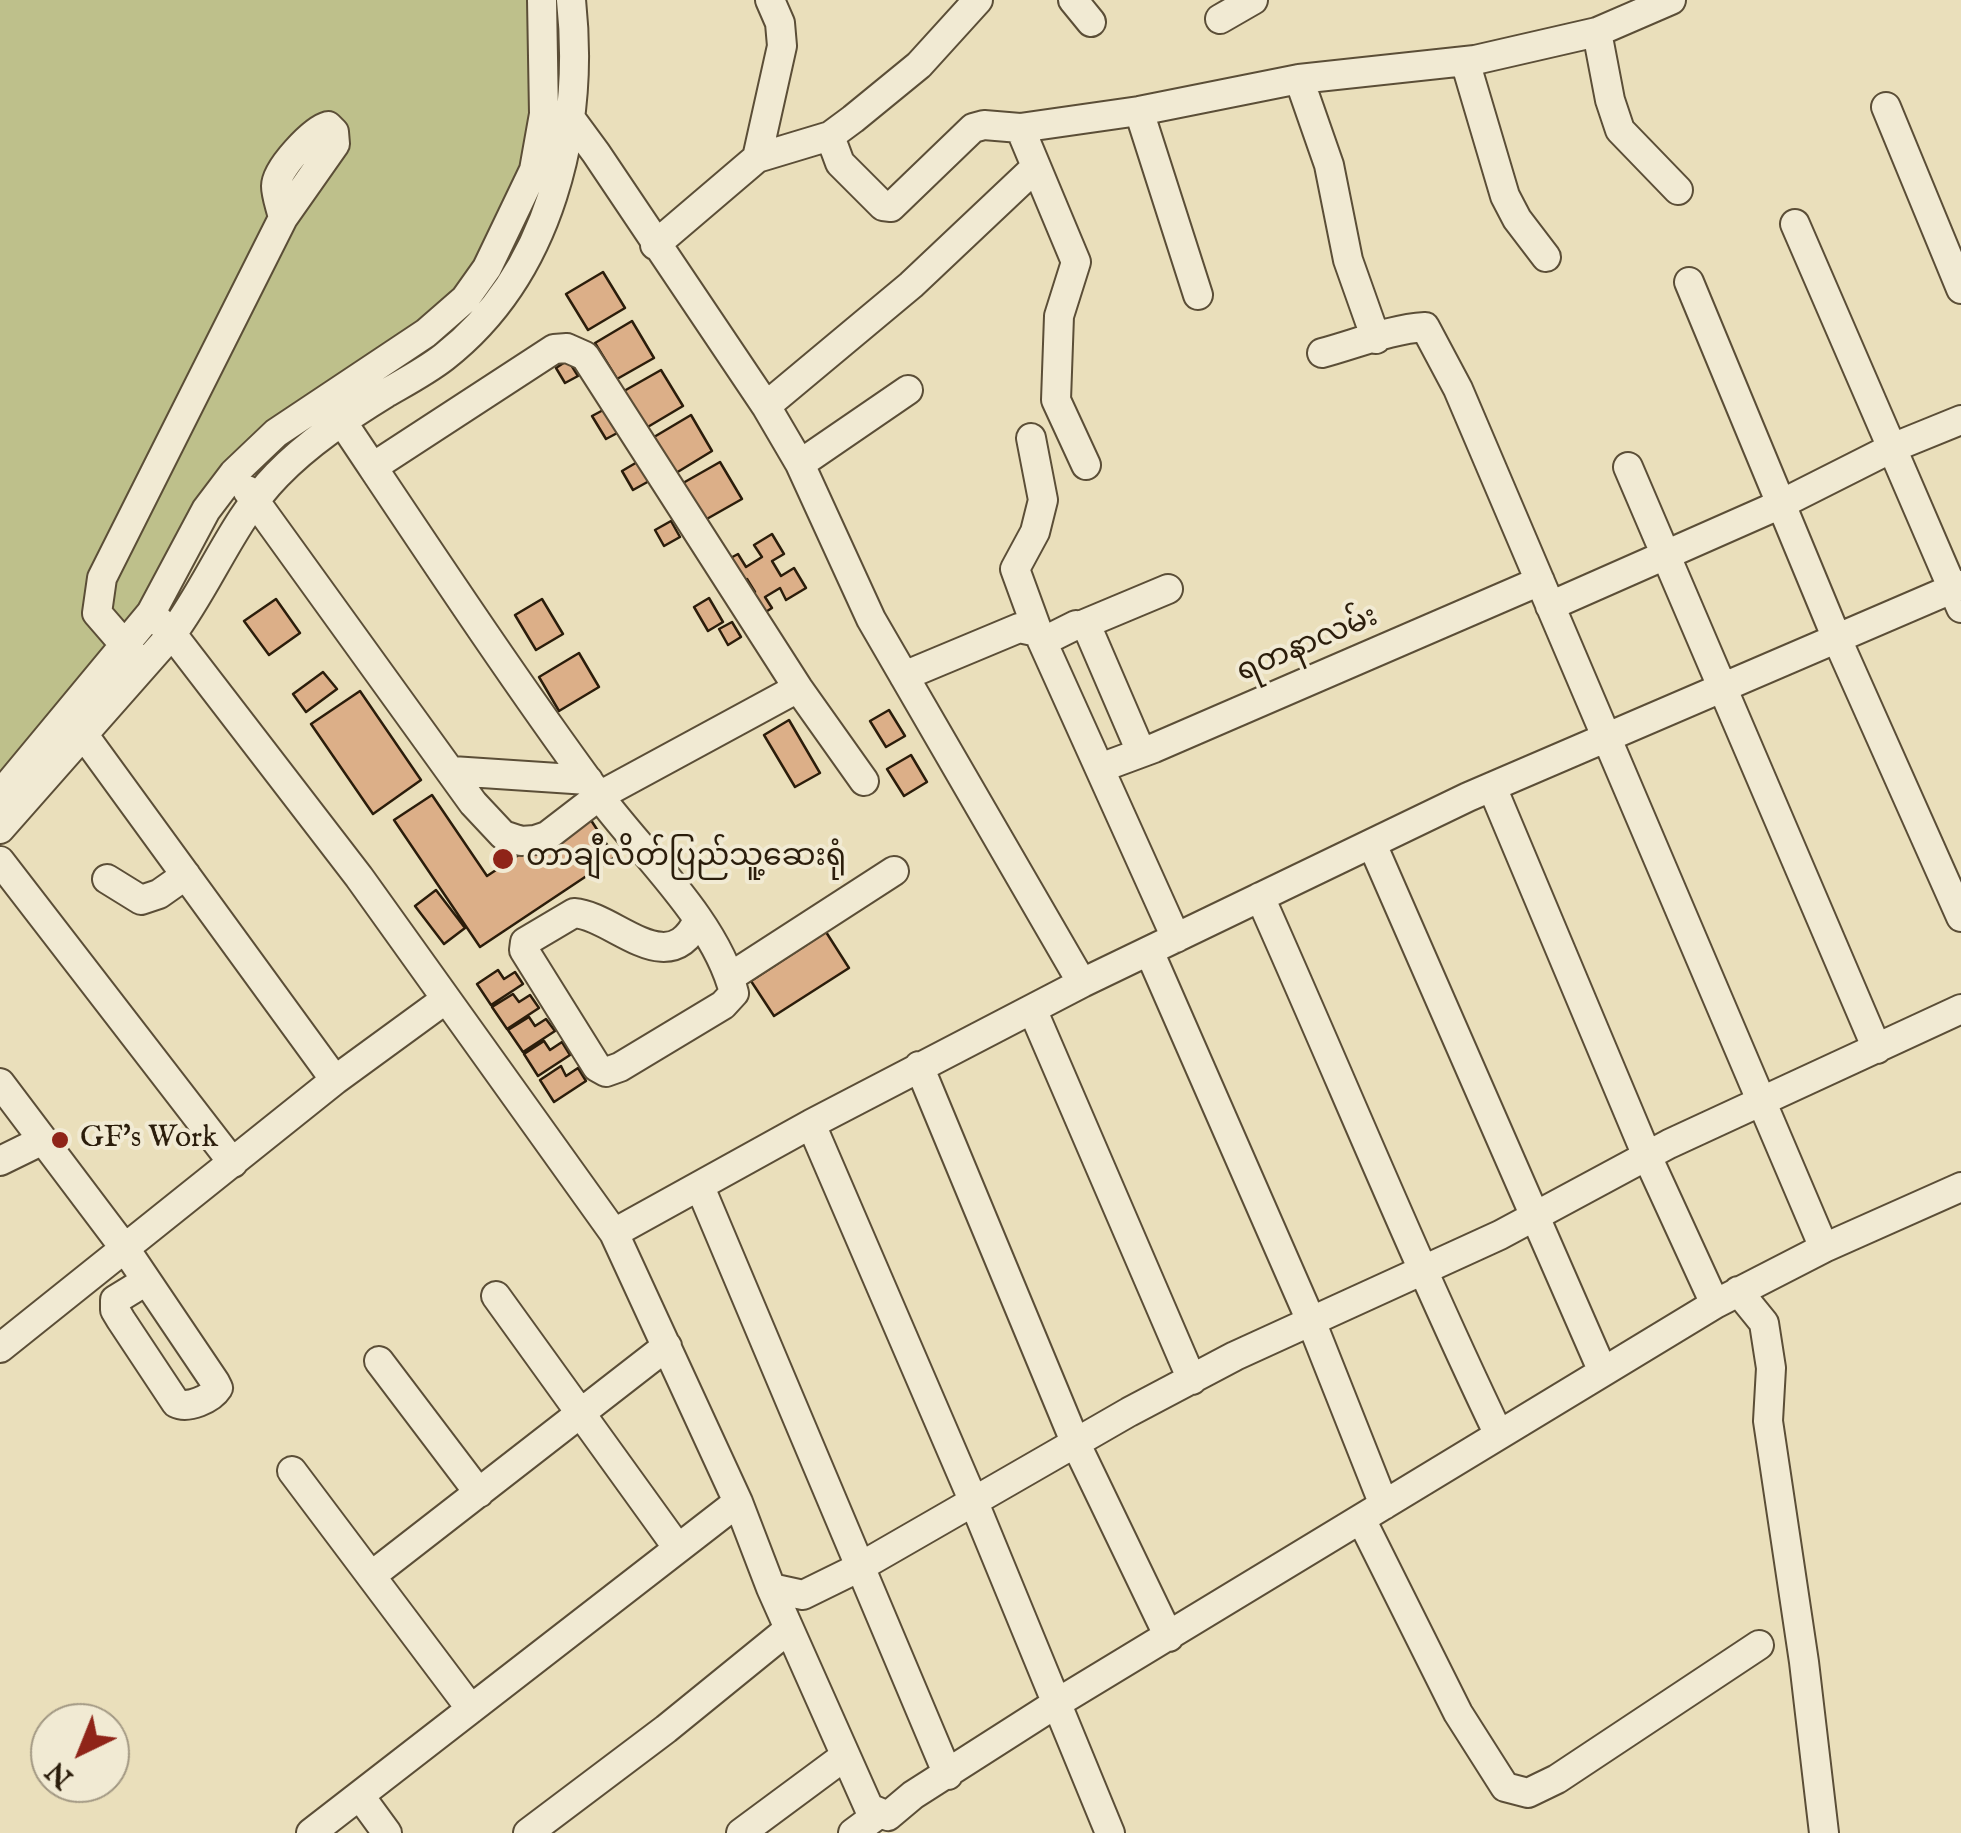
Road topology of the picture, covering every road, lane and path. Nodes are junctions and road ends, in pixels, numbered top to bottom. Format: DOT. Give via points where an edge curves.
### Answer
graph roads {
  1 [pos="542,0"];
  2 [pos="571,0"];
  3 [pos="770,0"];
  4 [pos="978,0"];
  5 [pos="1253,0"];
  6 [pos="1671,0"];
  7 [pos="1220,19"];
  8 [pos="1597,32"];
  9 [pos="1464,61"];
  10 [pos="1298,79"];
  11 [pos="1886,107"];
  12 [pos="1138,111"];
  13 [pos="558,116"];
  14 [pos="1020,128"];
  15 [pos="830,136"];
  16 [pos="758,158"];
  17 [pos="1036,166"];
  18 [pos="1678,190"];
  19 [pos="283,218"];
  20 [pos="1795,224"];
  21 [pos="656,245"];
  22 [pos="1546,256"];
  23 [pos="1689,282"];
  24 [pos="1961,289"];
  25 [pos="1198,295"];
  26 [pos="1376,340"];
  27 [pos="1322,353"];
  28 [pos="908,390"];
  29 [pos="766,406"];
  30 [pos="1961,420"];
  31 [pos="343,422"];
  32 [pos="1031,438"];
  33 [pos="1892,448"];
  34 [pos="800,464"];
  35 [pos="1086,465"];
  36 [pos="373,467"];
  37 [pos="1628,467"];
  38 [pos="234,473"];
  39 [pos="256,502"];
  40 [pos="1781,504"];
  41 [pos="1665,558"];
  42 [pos="1168,589"];
  43 [pos="1545,594"];
  44 [pos="1958,594"];
  45 [pos="151,613"];
  46 [pos="1082,626"];
  47 [pos="172,634"];
  48 [pos="1041,637"];
  49 [pos="1837,638"];
  50 [pos="134,657"];
  51 [pos="904,676"];
  52 [pos="798,688"];
  53 [pos="1720,688"];
  54 [pos="83,734"];
  55 [pos="1606,740"];
  56 [pos="1141,752"];
  57 [pos="1100,768"];
  58 [pos="452,771"];
  59 [pos="864,781"];
  60 [pos="1492,787"];
  61 [pos="593,788"];
  62 [pos="0,794"];
  63 [pos="0,829"];
  64 [pos="1372,844"];
  65 [pos="0,862"];
  66 [pos="894,871"];
  67 [pos="186,875"];
  68 [pos="106,879"];
  69 [pos="1260,897"];
  70 [pos="1961,917"];
  71 [pos="698,920"];
  72 [pos="1176,938"];
  73 [pos="1149,950"];
  74 [pos="730,977"];
  75 [pos="1082,982"];
  76 [pos="446,999"];
  77 [pos="1961,1008"];
  78 [pos="1032,1011"];
  79 [pos="1877,1050"];
  80 [pos="919,1066"];
  81 [pos="336,1080"];
  82 [pos="0,1083"];
  83 [pos="1762,1102"];
  84 [pos="811,1124"];
  85 [pos="43,1140"];
  86 [pos="1646,1156"];
  87 [pos="0,1161"];
  88 [pos="233,1162"];
  89 [pos="1961,1187"];
  90 [pos="700,1188"];
  91 [pos="1535,1216"];
  92 [pos="614,1233"];
  93 [pos="1824,1248"];
  94 [pos="126,1250"];
  95 [pos="1421,1272"];
  96 [pos="146,1281"];
  97 [pos="496,1296"];
  98 [pos="1727,1297"];
  99 [pos="1312,1322"];
  100 [pos="5,1334"];
  101 [pos="667,1346"];
  102 [pos="378,1361"];
  103 [pos="1603,1372"];
  104 [pos="1192,1380"];
  105 [pos="582,1415"];
  106 [pos="1499,1435"];
  107 [pos="1076,1444"];
  108 [pos="292,1471"];
  109 [pos="479,1494"];
  110 [pos="973,1500"];
  111 [pos="738,1502"];
  112 [pos="1373,1512"];
  113 [pos="677,1547"];
  114 [pos="858,1568"];
  115 [pos="371,1576"];
  116 [pos="771,1588"];
  117 [pos="789,1628"];
  118 [pos="1169,1637"];
  119 [pos="1759,1645"];
  120 [pos="1057,1703"];
  121 [pos="471,1709"];
  122 [pos="846,1756"];
  123 [pos="948,1774"];
  124 [pos="360,1796"];
  125 [pos="887,1821"];
  126 [pos="311,1833"];
  127 [pos="387,1833"];
  128 [pos="528,1833"];
  129 [pos="741,1833"];
  130 [pos="853,1833"];
  131 [pos="1110,1833"];
  132 [pos="1824,1833"];
  1 -- 13 [label="street"];
  2 -- 13 [label="street" via="574,26"];
  3 -- 16 [label="street" via="782,46"];
  4 -- 15 [label="street" via="920,66"];
  5 -- 7 [label="street"];
  6 -- 8 [label="street"];
  8 -- 9 [label="street"];
  8 -- 18 [label="street" via="1620,130"];
  9 -- 10 [label="street"];
  9 -- 22 [label="street" via="1505,196"];
  10 -- 12 [label="street"];
  10 -- 26 [label="street"];
  11 -- 24 [label="street"];
  12 -- 14 [label="street"];
  12 -- 25 [label="street"];
  13 -- 21 [label="street"];
  13 -- 31 [label="street" via="556,186 529,256 486,319 443,358"];
  13 -- 38 [label="street" via="487,268 465,298 276,433"];
  14 -- 15 [label="street" via="973,128 902,200 886,207 840,162"];
  14 -- 17 [label="street"];
  15 -- 16 [label="street"];
  16 -- 21 [label="street"];
  17 -- 29 [label="street" via="911,284"];
  17 -- 35 [label="street" via="1076,262 1059,316 1056,400"];
  19 -- 50 [label="street" via="102,578 97,614"];
  20 -- 33 [label="street"];
  21 -- 29 [label="street"];
  23 -- 40 [label="street"];
  26 -- 27 [label="street"];
  26 -- 43 [label="street" via="1425,327"];
  28 -- 34 [label="street"];
  29 -- 34 [label="street"];
  30 -- 33 [label="street, ရတနာလမ်း"];
  31 -- 36 [label="street"];
  31 -- 39 [label="street" via="275,477"];
  32 -- 48 [label="street" via="1043,500 1015,569"];
  33 -- 40 [label="street, ရတနာလမ်း"];
  33 -- 44 [label="street"];
  34 -- 51 [label="street"];
  36 -- 52 [label="street" via="554,349 585,356"];
  36 -- 61 [label="street"];
  37 -- 41 [label="street"];
  38 -- 39 [label="street"];
  38 -- 45 [label="street" via="206,510"];
  39 -- 47 [label="street"];
  39 -- 58 [label="street"];
  40 -- 41 [label="street, ရတနာလမ်း"];
  40 -- 49 [label="street"];
  41 -- 43 [label="street, ရတနာလမ်း"];
  41 -- 53 [label="street"];
  42 -- 46 [label="street"];
  43 -- 55 [label="street"];
  43 -- 56 [label="street, ရတနာလမ်း"];
  44 -- 49 [label="street"];
  45 -- 47 [label="street"];
  45 -- 50 [label="street"];
  46 -- 48 [label="street"];
  46 -- 56 [label="street"];
  47 -- 50 [label="street"];
  47 -- 76 [label="street"];
  48 -- 51 [label="street" via="1018,628"];
  48 -- 57 [label="street"];
  49 -- 53 [label="street"];
  49 -- 70 [label="street"];
  50 -- 54 [label="street"];
  50 -- 62 [label="street"];
  51 -- 75 [label="street"];
  52 -- 59 [label="street"];
  52 -- 61 [label="street"];
  53 -- 55 [label="street"];
  53 -- 79 [label="street"];
  54 -- 63 [label="street"];
  54 -- 67 [label="street"];
  55 -- 60 [label="street"];
  55 -- 83 [label="street"];
  56 -- 57 [label="street, ရတနာလမ်း"];
  57 -- 72 [label="street"];
  58 -- 61 [label="street"];
  58 -- 61 [label="street" via="503,835 521,841 547,836"];
  60 -- 64 [label="street"];
  60 -- 86 [label="street"];
  61 -- 71 [label="street"];
  64 -- 69 [label="street"];
  64 -- 91 [label="street"];
  65 -- 88 [label="street"];
  66 -- 74 [label="street"];
  67 -- 68 [label="street" via="141,900"];
  67 -- 81 [label="street"];
  69 -- 72 [label="street"];
  69 -- 95 [label="street"];
  71 -- 74 [label="street"];
  71 -- 74 [label="street" via="679,945 657,946 574,913 525,942 524,950 597,1068 606,1072 723,1004 734,993"];
  72 -- 73 [label="street"];
  73 -- 75 [label="street"];
  73 -- 99 [label="street"];
  75 -- 78 [label="street"];
  76 -- 81 [label="street"];
  76 -- 92 [label="street"];
  77 -- 79 [label="street"];
  78 -- 80 [label="street"];
  78 -- 104 [label="street"];
  79 -- 83 [label="street"];
  80 -- 84 [label="street"];
  80 -- 107 [label="street"];
  81 -- 88 [label="street"];
  82 -- 85 [label="street"];
  83 -- 86 [label="street"];
  83 -- 93 [label="street"];
  84 -- 90 [label="street"];
  84 -- 110 [label="street"];
  85 -- 87 [label="street"];
  85 -- 94 [label="street"];
  86 -- 91 [label="street"];
  86 -- 98 [label="street"];
  88 -- 94 [label="street"];
  89 -- 93 [label="street"];
  90 -- 92 [label="street"];
  90 -- 114 [label="street"];
  91 -- 95 [label="street"];
  91 -- 103 [label="street"];
  92 -- 101 [label="street"];
  93 -- 98 [label="street"];
  94 -- 96 [label="street"];
  94 -- 100 [label="street"];
  95 -- 99 [label="street"];
  95 -- 106 [label="street"];
  97 -- 105 [label="street"];
  98 -- 103 [label="street"];
  98 -- 132 [label="street" via="1764,1323 1771,1368 1768,1422"];
  99 -- 104 [label="street"];
  99 -- 112 [label="street"];
  101 -- 105 [label="street"];
  101 -- 111 [label="street"];
  102 -- 109 [label="street"];
  103 -- 106 [label="street"];
  104 -- 107 [label="street"];
  105 -- 109 [label="street"];
  105 -- 113 [label="street"];
  106 -- 112 [label="street"];
  107 -- 110 [label="street"];
  107 -- 118 [label="street"];
  108 -- 115 [label="street"];
  109 -- 115 [label="street"];
  110 -- 114 [label="street"];
  110 -- 120 [label="street"];
  111 -- 113 [label="street"];
  111 -- 116 [label="street"];
  112 -- 118 [label="street"];
  112 -- 119 [label="street" via="1458,1713 1505,1787 1528,1793 1557,1779"];
  113 -- 121 [label="street"];
  114 -- 116 [label="street" via="803,1595"];
  114 -- 123 [label="street"];
  115 -- 121 [label="street"];
  116 -- 117 [label="street"];
  117 -- 122 [label="street"];
  117 -- 128 [label="street"];
  118 -- 120 [label="street"];
  120 -- 123 [label="street"];
  120 -- 131 [label="street"];
  121 -- 124 [label="street"];
  122 -- 125 [label="street" via="869,1808"];
  122 -- 129 [label="street"];
  123 -- 125 [label="street" via="913,1794"];
  124 -- 126 [label="street"];
  124 -- 127 [label="street"];
  125 -- 130 [label="street"];
}
